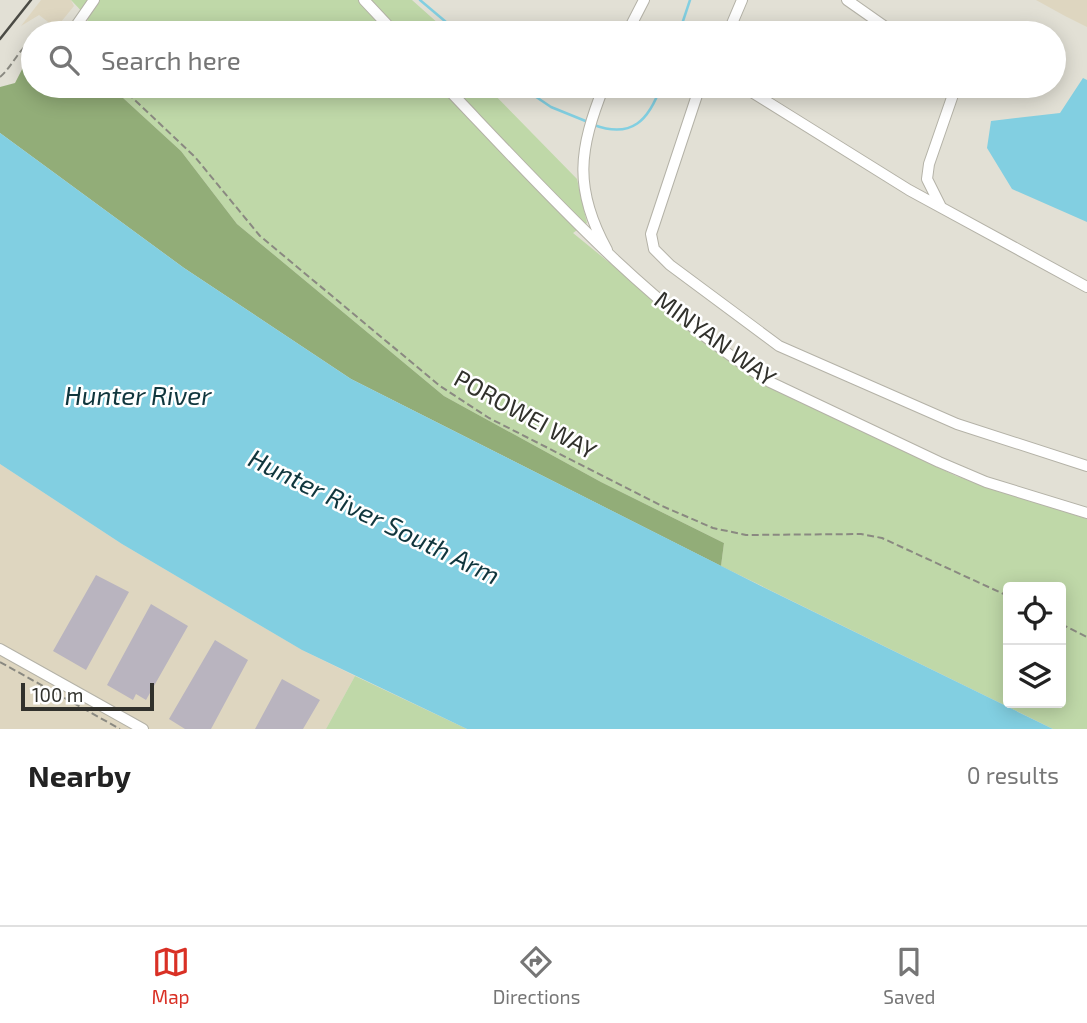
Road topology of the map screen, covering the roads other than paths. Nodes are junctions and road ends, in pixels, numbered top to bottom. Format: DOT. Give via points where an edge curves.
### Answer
graph roads {
  1 [pos="94,0"];
  2 [pos="364,0"];
  3 [pos="644,0"];
  4 [pos="742,0"];
  5 [pos="847,0"];
  6 [pos="79,21"];
  7 [pos="384,21"];
  8 [pos="633,21"];
  9 [pos="733,21"];
  10 [pos="877,21"];
  11 [pos="457,98"];
  12 [pos="599,98"];
  13 [pos="696,98"];
  14 [pos="761,98"];
  15 [pos="952,98"];
  16 [pos="941,207"];
  17 [pos="613,259"];
  18 [pos="1087,287"];
  19 [pos="1087,466"];
  20 [pos="1087,513"];
  21 [pos="0,649"];
  22 [pos="143,729"];
  1 -- 6 [label="street"];
  2 -- 7 [label="street"];
  3 -- 8 [label="street"];
  4 -- 9 [label="street"];
  5 -- 10 [label="street"];
  11 -- 17 [label="street, MINYAN WAY"];
  12 -- 17 [label="street" via="583,153 584,184 598,232"];
  13 -- 19 [label="street" via="651,234 654,249 670,265 779,346 957,424"];
  14 -- 16 [label="street"];
  15 -- 16 [label="street" via="927,178"];
  16 -- 18 [label="street"];
  17 -- 20 [label="street, MINYAN WAY" via="770,382 986,482"];
  21 -- 22 [label="street"];
}
